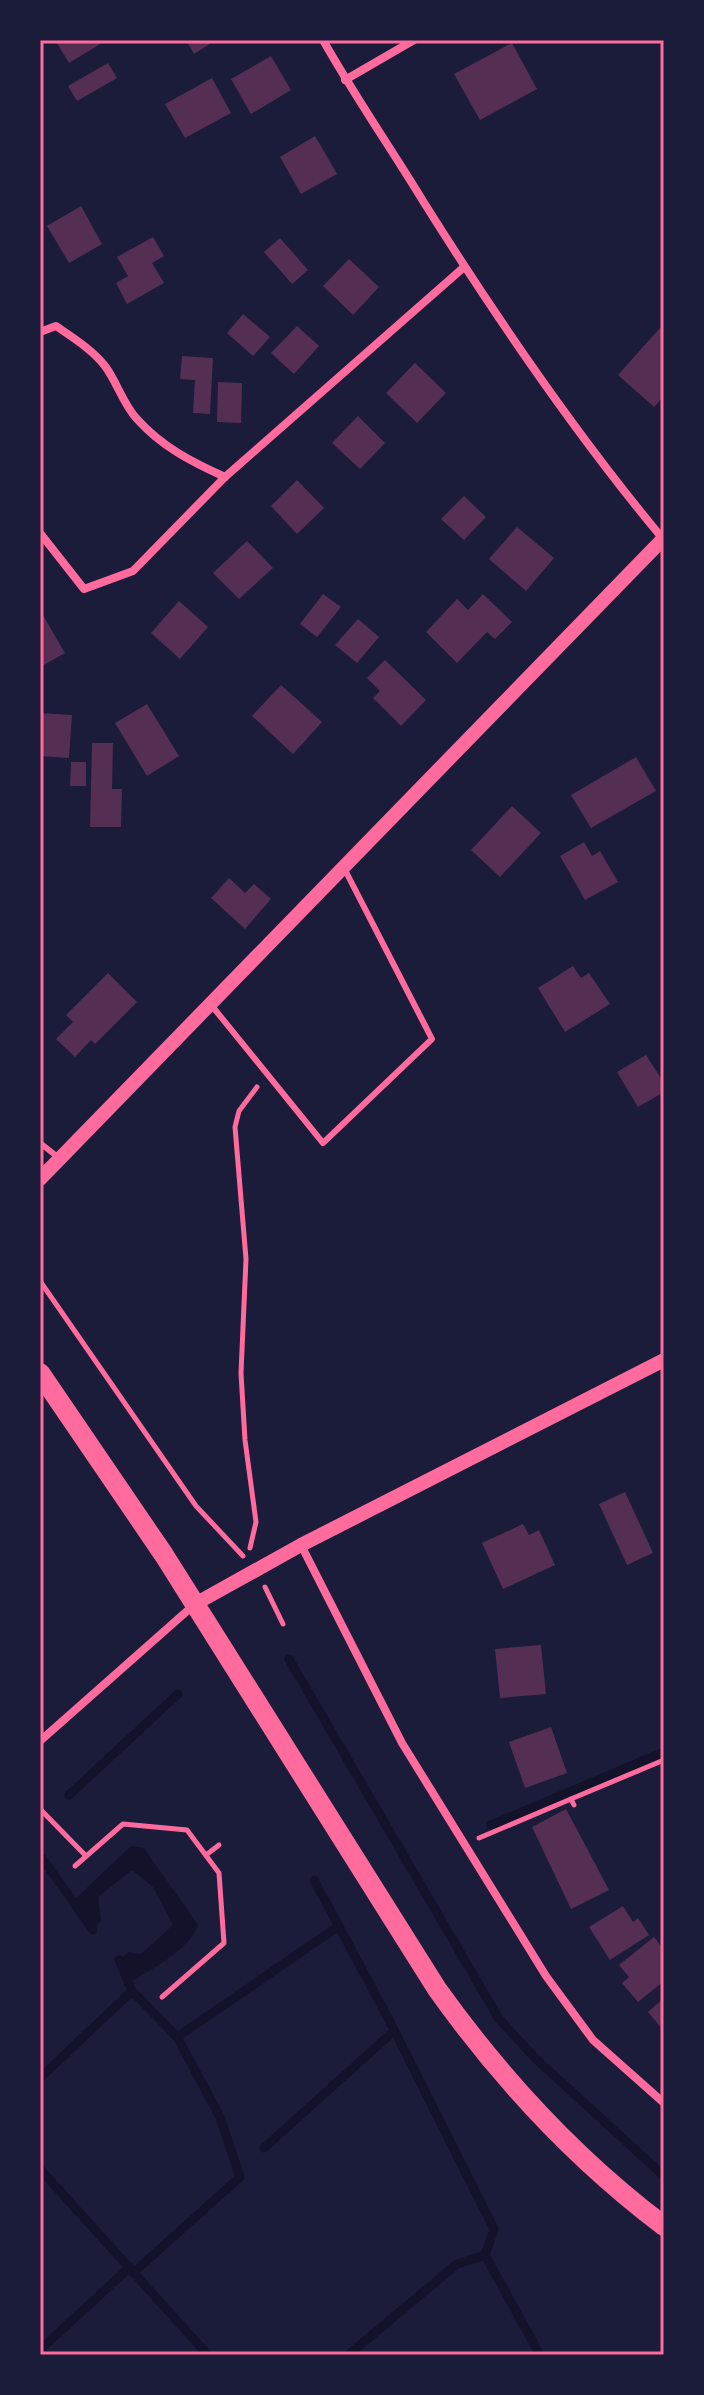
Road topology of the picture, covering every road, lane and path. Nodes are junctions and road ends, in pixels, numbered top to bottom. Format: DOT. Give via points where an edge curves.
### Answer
graph roads {
  1 [pos="323,40"];
  2 [pos="414,40"];
  3 [pos="345,80"];
  4 [pos="463,268"];
  5 [pos="40,332"];
  6 [pos="225,477"];
  7 [pos="40,533"];
  8 [pos="663,538"];
  9 [pos="342,865"];
  10 [pos="212,1006"];
  11 [pos="267,1073"];
  12 [pos="40,1143"];
  13 [pos="60,1158"];
  14 [pos="40,1179"];
  15 [pos="40,1281"];
  16 [pos="664,1360"];
  17 [pos="40,1373"];
  18 [pos="301,1545"];
  19 [pos="263,1582"];
  20 [pos="195,1604"];
  21 [pos="283,1624"];
  22 [pos="40,1741"];
  23 [pos="664,1760"];
  24 [pos="40,1809"];
  25 [pos="493,1831"];
  26 [pos="219,1845"];
  27 [pos="206,1855"];
  28 [pos="86,1856"];
  29 [pos="75,1866"];
  30 [pos="162,1997"];
  31 [pos="664,2103"];
  32 [pos="664,2226"];
  1 -- 3 [label="street"];
  2 -- 3 [label="street"];
  3 -- 4 [label="street"];
  4 -- 6 [label="street"];
  4 -- 8 [label="street" via="600,463"];
  5 -- 6 [label="street" via="56,326 75,339 104,365 134,417 156,438"];
  6 -- 7 [label="street" via="133,571 84,589"];
  8 -- 9 [label="street"];
  9 -- 10 [label="street"];
  9 -- 11 [label="lane" via="432,1039 323,1143"];
  10 -- 11 [label="lane"];
  10 -- 13 [label="street"];
  11 -- 15 [label="path" via="239,1111 235,1127 246,1259 241,1373 256,1522 245,1558 196,1506"];
  12 -- 13 [label="lane"];
  13 -- 14 [label="street"];
  16 -- 18 [label="street"];
  17 -- 20 [label="main road"];
  18 -- 20 [label="street"];
  18 -- 31 [label="street" via="402,1743 546,1976 593,2040"];
  19 -- 21 [label="path"];
  20 -- 22 [label="street"];
  20 -- 32 [label="main road" via="480,2049 593,2169"];
  23 -- 25 [label="path"];
  24 -- 28 [label="path"];
  26 -- 27 [label="path"];
  27 -- 28 [label="path" via="187,1830 123,1824"];
  27 -- 30 [label="path" via="219,1873 224,1943"];
  28 -- 29 [label="path"];
}
